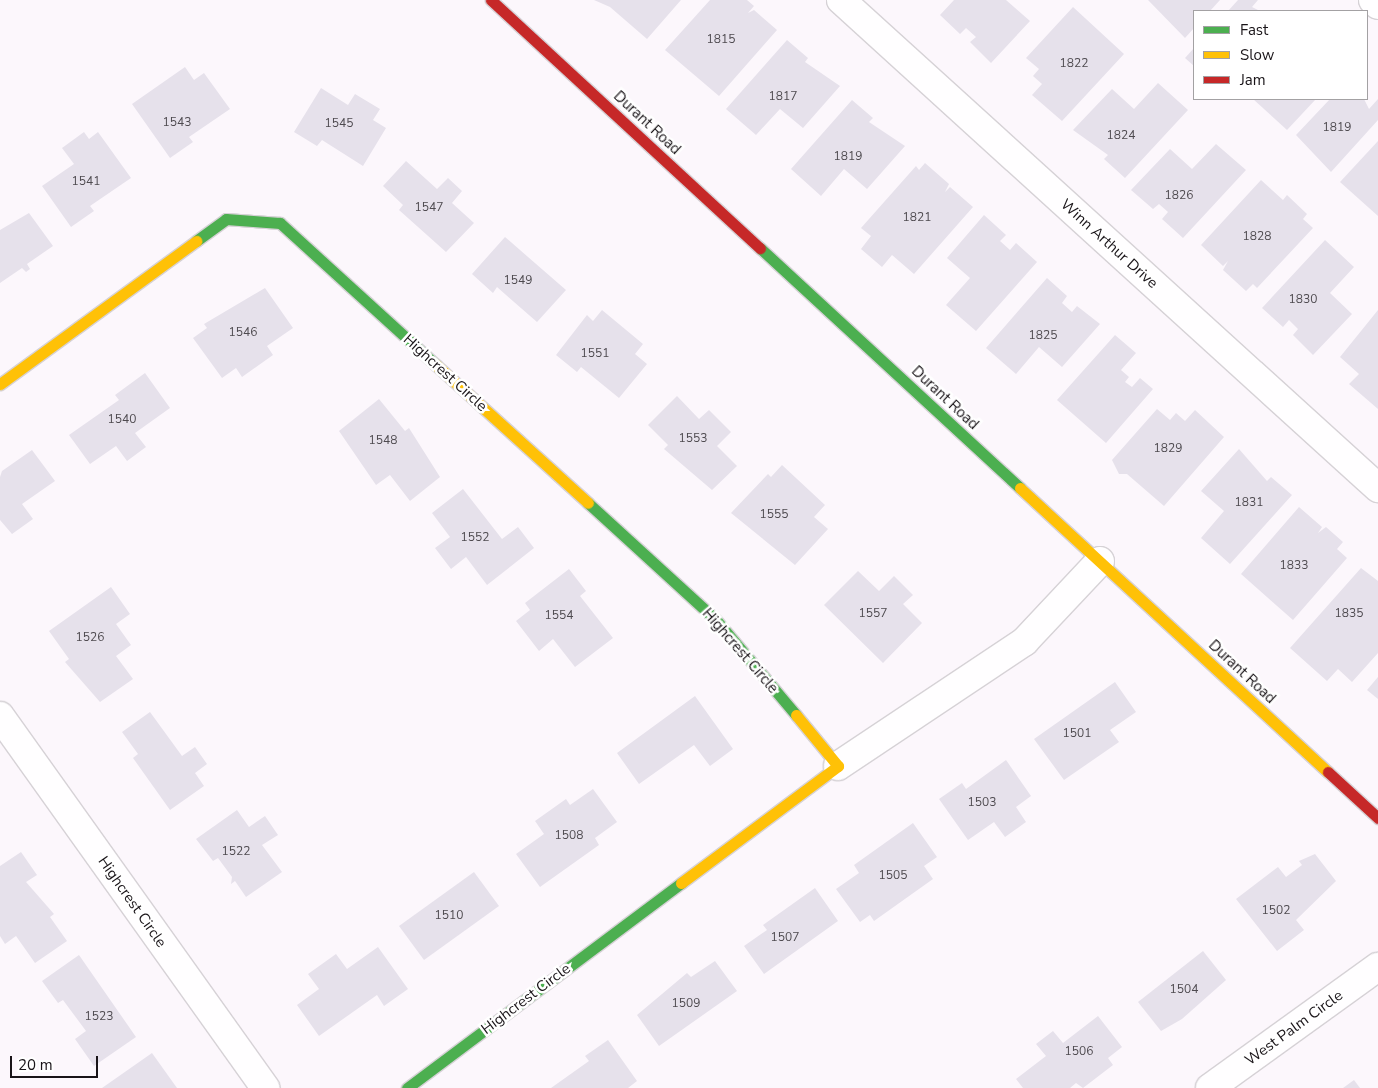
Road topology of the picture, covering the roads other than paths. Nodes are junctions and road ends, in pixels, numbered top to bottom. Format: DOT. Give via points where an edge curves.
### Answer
graph roads {
  1 [pos="491,0"];
  2 [pos="841,0"];
  3 [pos="1373,0"];
  4 [pos="1378,5"];
  5 [pos="0,384"];
  6 [pos="1378,488"];
  7 [pos="1100,561"];
  8 [pos="0,716"];
  9 [pos="838,766"];
  10 [pos="1378,818"];
  11 [pos="1378,967"];
  12 [pos="265,1088"];
  13 [pos="407,1088"];
  14 [pos="1210,1088"];
  1 -- 7 [label="street, Durant Road"];
  2 -- 6 [label="street, Winn Arthur Drive"];
  3 -- 4 [label="street"];
  5 -- 9 [label="street, Highcrest Circle" via="226,219 280,223 716,620"];
  7 -- 9 [label="street, Highcrest Circle" via="1024,642"];
  7 -- 10 [label="street, Durant Road"];
  8 -- 12 [label="street, Highcrest Circle"];
  9 -- 13 [label="street, Highcrest Circle"];
  11 -- 14 [label="street, West Palm Circle"];
}
